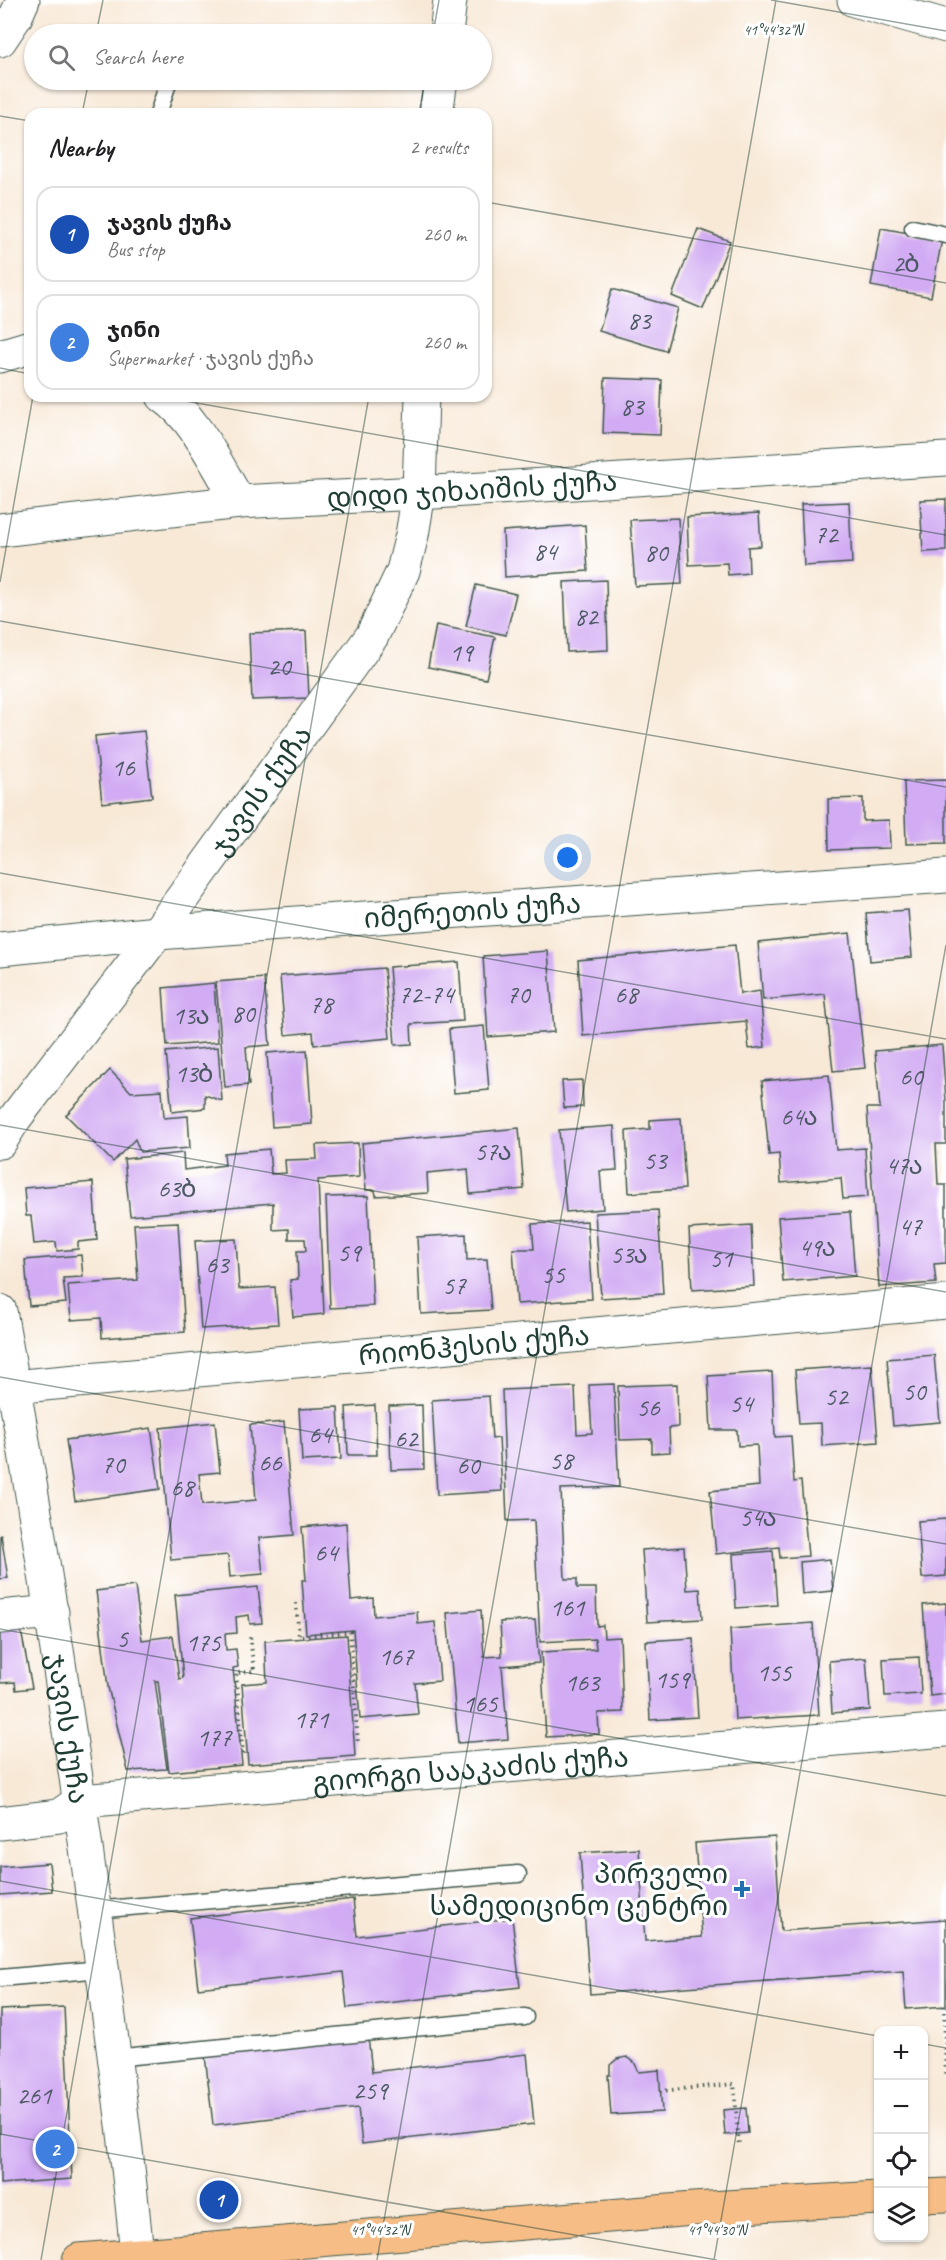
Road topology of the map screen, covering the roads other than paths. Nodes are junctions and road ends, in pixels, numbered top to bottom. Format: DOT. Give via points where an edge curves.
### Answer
graph roads {
  1 [pos="23,0"];
  2 [pos="450,0"];
  3 [pos="854,0"];
  4 [pos="447,24"];
  5 [pos="946,26"];
  6 [pos="0,40"];
  7 [pos="166,90"];
  8 [pos="440,90"];
  9 [pos="160,108"];
  10 [pos="437,108"];
  11 [pos="914,228"];
  12 [pos="946,235"];
  13 [pos="24,349"];
  14 [pos="0,356"];
  15 [pos="172,402"];
  16 [pos="422,402"];
  17 [pos="946,459"];
  18 [pos="419,493"];
  19 [pos="239,502"];
  20 [pos="0,530"];
  21 [pos="946,876"];
  22 [pos="157,933"];
  23 [pos="0,949"];
  24 [pos="0,1142"];
  25 [pos="946,1302"];
  26 [pos="0,1311"];
  27 [pos="7,1388"];
  28 [pos="52,1612"];
  29 [pos="0,1617"];
  30 [pos="946,1730"];
  31 [pos="80,1801"];
  32 [pos="0,1823"];
  33 [pos="519,1874"];
  34 [pos="94,1910"];
  35 [pos="102,1969"];
  36 [pos="0,1978"];
  37 [pos="525,2017"];
  38 [pos="114,2058"];
  39 [pos="946,2194"];
  40 [pos="928,2196"];
  41 [pos="874,2198"];
  42 [pos="137,2255"];
  43 [pos="79,2260"];
  1 -- 6 [label="street"];
  2 -- 4 [label="street"];
  3 -- 5 [label="street"];
  7 -- 9 [label="lane"];
  8 -- 10 [label="street"];
  11 -- 12 [label="lane"];
  13 -- 14 [label="street"];
  15 -- 19 [label="street" via="192,425"];
  16 -- 18 [label="street, ჯავის ქუჩა"];
  17 -- 18 [label="street, დიდი ჯიხაიშის ქუჩა"];
  18 -- 19 [label="street, დიდი ჯიხაიშის ქუჩა"];
  18 -- 22 [label="street, ჯავის ქუჩა" via="403,571 372,636"];
  19 -- 20 [label="street, დიდი ჯიხაიშის ქუჩა"];
  21 -- 22 [label="street, იმერეთის ქუჩა"];
  22 -- 23 [label="street, იმერეთის ქუჩა"];
  22 -- 24 [label="street, ჯავის ქუჩა"];
  25 -- 27 [label="street, რიონჰესის ქუჩა"];
  26 -- 27 [label="street, ჯავის ქუჩა"];
  27 -- 28 [label="street, ჯავის ქუჩა"];
  28 -- 29 [label="street"];
  28 -- 31 [label="street, ჯავის ქუჩა"];
  30 -- 31 [label="street, გიორგი სააკაძის ქუჩა"];
  31 -- 32 [label="street, გიორგი სააკაძის ქუჩა" via="59,1816"];
  31 -- 34 [label="street, ჯავის ქუჩა"];
  33 -- 34 [label="lane"];
  34 -- 35 [label="street, ჯავის ქუჩა"];
  35 -- 36 [label="lane"];
  35 -- 38 [label="street, ჯავის ქუჩა"];
  37 -- 38 [label="lane"];
  38 -- 42 [label="street, ჯავის ქუჩა"];
  39 -- 40 [label="main road"];
  41 -- 42 [label="main road" via="693,2209"];
  42 -- 43 [label="main road"];
}
